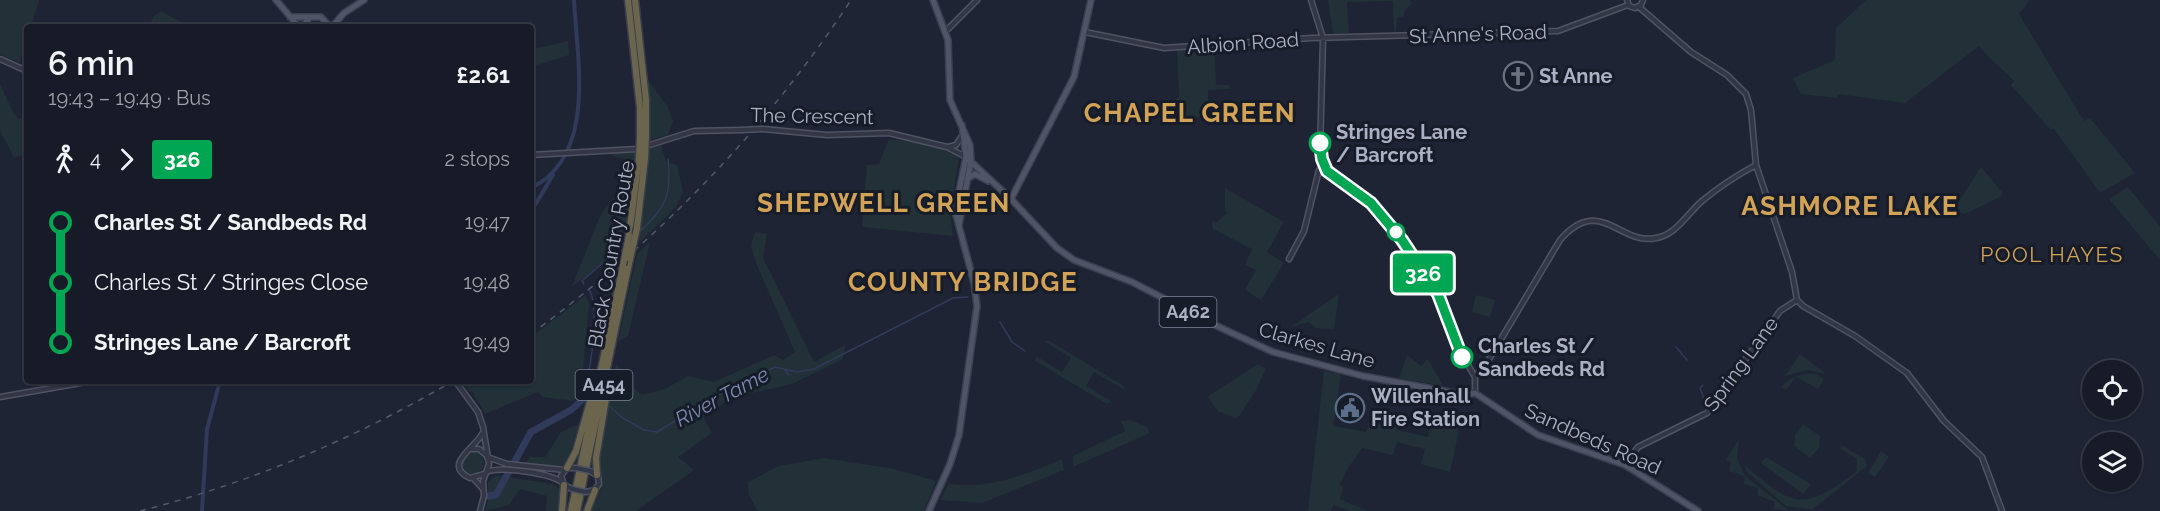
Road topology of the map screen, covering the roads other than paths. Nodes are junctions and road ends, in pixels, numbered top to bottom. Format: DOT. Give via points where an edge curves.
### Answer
graph roads {
  1 [pos="276,0"];
  2 [pos="364,0"];
  3 [pos="628,0"];
  4 [pos="635,0"];
  5 [pos="933,0"];
  6 [pos="977,0"];
  7 [pos="1091,0"];
  8 [pos="1311,0"];
  9 [pos="1642,0"];
  10 [pos="1627,2"];
  11 [pos="1639,7"];
  12 [pos="344,13"];
  13 [pos="290,17"];
  14 [pos="309,18"];
  15 [pos="324,18"];
  16 [pos="298,24"];
  17 [pos="304,24"];
  18 [pos="329,24"];
  19 [pos="334,24"];
  20 [pos="946,31"];
  21 [pos="1085,32"];
  22 [pos="1323,38"];
  23 [pos="0,59"];
  24 [pos="24,70"];
  25 [pos="962,125"];
  26 [pos="963,132"];
  27 [pos="643,137"];
  28 [pos="947,147"];
  29 [pos="534,155"];
  30 [pos="642,158"];
  31 [pos="968,158"];
  32 [pos="1756,165"];
  33 [pos="1324,168"];
  34 [pos="966,180"];
  35 [pos="994,184"];
  36 [pos="1011,199"];
  37 [pos="959,226"];
  38 [pos="1289,259"];
  39 [pos="1797,300"];
  40 [pos="615,336"];
  41 [pos="606,351"];
  42 [pos="1475,377"];
  43 [pos="75,384"];
  44 [pos="457,384"];
  45 [pos="1475,393"];
  46 [pos="0,397"];
  47 [pos="483,431"];
  48 [pos="466,450"];
  49 [pos="486,455"];
  50 [pos="1625,465"];
  51 [pos="566,469"];
  52 [pos="485,473"];
  53 [pos="597,475"];
  54 [pos="472,478"];
  55 [pos="564,484"];
  56 [pos="483,490"];
  57 [pos="595,490"];
  58 [pos="480,511"];
  59 [pos="562,511"];
  60 [pos="571,511"];
  61 [pos="577,511"];
  62 [pos="587,511"];
  63 [pos="929,511"];
  64 [pos="1698,511"];
  65 [pos="2002,511"];
  1 -- 13 [label="main road"];
  2 -- 12 [label="main road"];
  3 -- 27 [label="highway, Black Country Route / A454"];
  4 -- 27 [label="highway, Black Country Route / A454" via="645,100"];
  5 -- 20 [label="main road"];
  6 -- 20 [label="street"];
  7 -- 21 [label="main road"];
  8 -- 22 [label="street"];
  9 -- 11 [label="street"];
  10 -- 11 [label="street" via="1633,8"];
  10 -- 22 [label="street, St Anne's Road" via="1558,31"];
  11 -- 32 [label="street" via="1691,52 1742,88 1749,102"];
  12 -- 15 [label="main road"];
  12 -- 19 [label="main road"];
  13 -- 14 [label="main road"];
  13 -- 16 [label="main road"];
  14 -- 15 [label="main road"];
  14 -- 17 [label="main road"];
  15 -- 18 [label="main road"];
  20 -- 25 [label="main road" via="948,91"];
  21 -- 22 [label="street, Albion Road" via="1164,48"];
  21 -- 36 [label="main road" via="1071,85"];
  22 -- 33 [label="street" via="1320,151"];
  23 -- 24 [label="street"];
  25 -- 26 [label="main road"];
  25 -- 31 [label="main road" via="969,139"];
  26 -- 28 [label="street" via="958,143"];
  26 -- 31 [label="main road"];
  27 -- 30 [label="highway, Black Country Route / A454, bridge"];
  28 -- 29 [label="street, The Crescent, bridge" via="889,133 827,135 763,129 694,131 650,146"];
  28 -- 31 [label="street, The Crescent"];
  30 -- 40 [label="highway, Black Country Route / A454, bridge" via="637,228"];
  30 -- 41 [label="highway, Black Country Route / A454, bridge"];
  31 -- 34 [label="main road"];
  31 -- 35 [label="main road, A462"];
  31 -- 37 [label="main road" via="955,204"];
  32 -- 39 [label="street" via="1792,272"];
  32 -- 42 [label="street" via="1704,200 1662,237 1637,237 1600,221 1570,229"];
  33 -- 38 [label="street" via="1319,170 1304,231"];
  33 -- 42 [label="street" via="1387,219 1438,294 1457,346"];
  34 -- 35 [label="main road" via="979,175"];
  34 -- 37 [label="main road"];
  35 -- 36 [label="main road, A462"];
  36 -- 45 [label="main road, Clarkes Lane / A462" via="1074,260 1132,282 1262,347 1313,364 1388,381 1466,395"];
  37 -- 63 [label="main road" via="977,306 959,435"];
  39 -- 50 [label="street, Spring Lane" via="1780,311 1707,413 1638,447"];
  39 -- 65 [label="street" via="1907,373 1944,421 1982,457"];
  40 -- 53 [label="highway" via="596,458"];
  40 -- 61 [label="highway, Black Country Route / A454"];
  41 -- 51 [label="highway" via="576,451"];
  41 -- 60 [label="highway, Black Country Route / A454"];
  42 -- 45 [label="street"];
  43 -- 46 [label="street"];
  44 -- 47 [label="street, bridge" via="478,412"];
  45 -- 50 [label="main road, Sandbeds Road" via="1538,435"];
  47 -- 48 [label="street"];
  47 -- 49 [label="street"];
  48 -- 49 [label="street" via="476,448"];
  48 -- 54 [label="street" via="459,466 463,474"];
  49 -- 51 [label="street" via="507,464"];
  49 -- 52 [label="street" via="489,464"];
  50 -- 64 [label="main road, Sandbeds Road"];
  51 -- 53 [label="street, bridge"];
  51 -- 55 [label="street" via="561,476"];
  52 -- 54 [label="street"];
  52 -- 55 [label="street" via="504,470 551,476"];
  52 -- 56 [label="street"];
  53 -- 57 [label="street" via="599,484"];
  54 -- 56 [label="street"];
  55 -- 57 [label="street, bridge" via="586,492"];
  55 -- 59 [label="highway"];
  56 -- 58 [label="street"];
  57 -- 62 [label="highway"];
}
